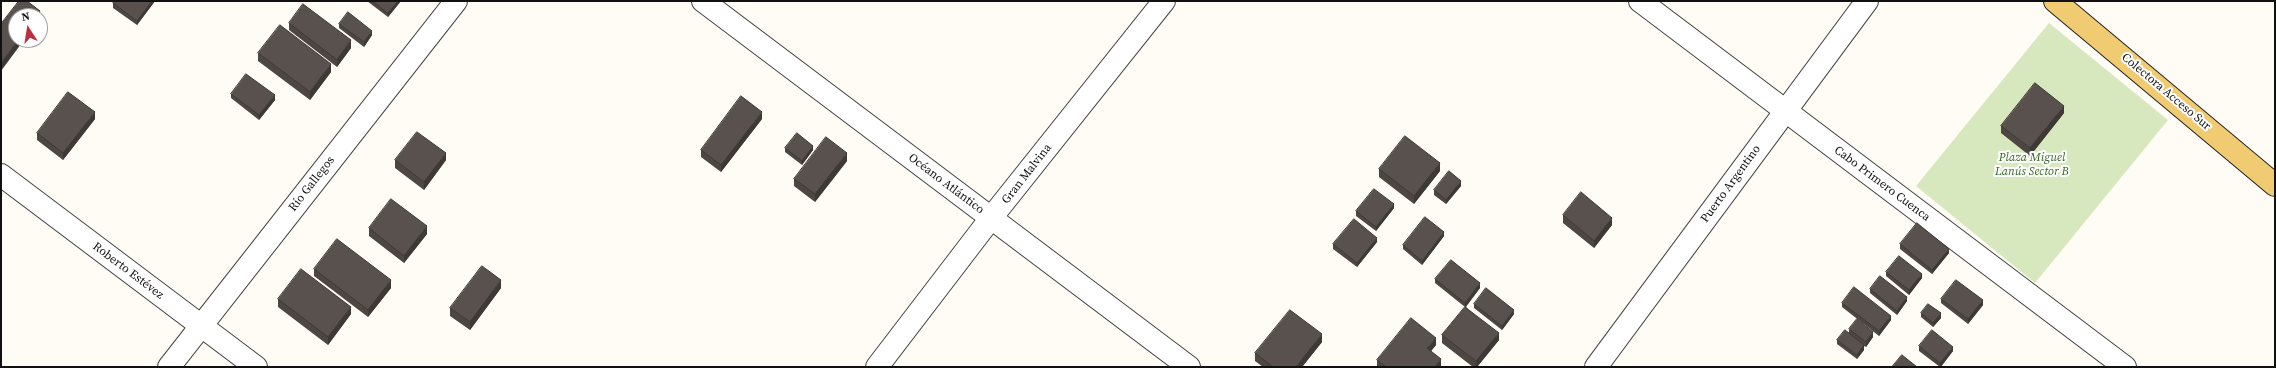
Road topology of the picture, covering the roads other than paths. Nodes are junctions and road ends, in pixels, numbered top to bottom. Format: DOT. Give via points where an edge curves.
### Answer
graph roads {
  1 [pos="456,1"];
  2 [pos="703,1"];
  3 [pos="1164,1"];
  4 [pos="1640,1"];
  5 [pos="1867,1"];
  6 [pos="2055,1"];
  7 [pos="1785,111"];
  8 [pos="1,175"];
  9 [pos="2275,185"];
  10 [pos="992,218"];
  11 [pos="200,325"];
  12 [pos="169,367"];
  13 [pos="256,367"];
  14 [pos="877,367"];
  15 [pos="1189,367"];
  16 [pos="1596,367"];
  17 [pos="2125,367"];
  1 -- 11 [label="street, Río Gallegos"];
  2 -- 10 [label="street, Océano Atlántico"];
  3 -- 10 [label="street, Gran Malvina"];
  4 -- 7 [label="street, Cabo Primero Cuenca"];
  5 -- 7 [label="street, Puerto Argentino"];
  6 -- 9 [label="main road, Colectora Acceso Sur"];
  7 -- 16 [label="street, Puerto Argentino"];
  7 -- 17 [label="street, Cabo Primero Cuenca"];
  8 -- 11 [label="street, Roberto Estévez"];
  10 -- 14 [label="street, Gran Malvina"];
  10 -- 15 [label="street, Océano Atlántico"];
  11 -- 12 [label="street, Río Gallegos"];
  11 -- 13 [label="street, Roberto Estévez"];
}
